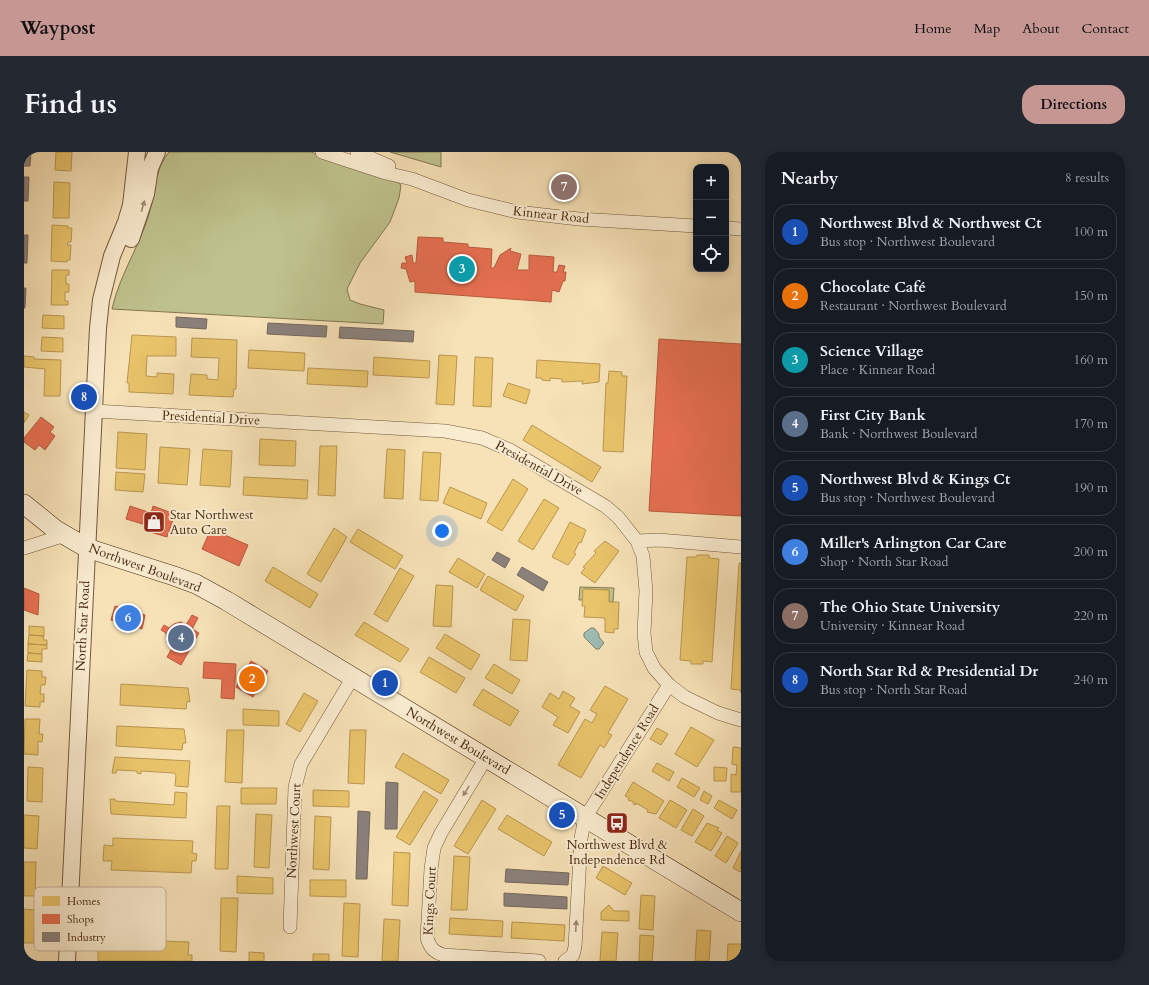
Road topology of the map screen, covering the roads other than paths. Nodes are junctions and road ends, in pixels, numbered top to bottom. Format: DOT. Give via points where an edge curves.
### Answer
graph roads {
  1 [pos="137,152"];
  2 [pos="156,152"];
  3 [pos="322,152"];
  4 [pos="357,152"];
  5 [pos="412,179"];
  6 [pos="693,226"];
  7 [pos="729,228"];
  8 [pos="741,229"];
  9 [pos="103,292"];
  10 [pos="94,411"];
  11 [pos="24,504"];
  12 [pos="65,536"];
  13 [pos="637,541"];
  14 [pos="741,547"];
  15 [pos="24,548"];
  16 [pos="87,548"];
  17 [pos="353,677"];
  18 [pos="669,685"];
  19 [pos="741,720"];
  20 [pos="486,758"];
  21 [pos="585,818"];
  22 [pos="71,887"];
  23 [pos="741,912"];
  24 [pos="290,927"];
  25 [pos="67,951"];
  26 [pos="67,961"];
  27 [pos="539,961"];
  28 [pos="565,961"];
  1 -- 9 [label="street, North Star Road" via="131,205 112,256"];
  9 -- 2 [label="street, North Star Road, one-way" via="122,260 137,224"];
  3 -- 5 [label="street, Kinnear Road"];
  4 -- 5 [label="street, Kinnear Road"];
  5 -- 6 [label="street, Kinnear Road" via="482,204 538,216"];
  7 -- 8 [label="street"];
  9 -- 10 [label="street, North Star Road" via="98,328"];
  10 -- 13 [label="street, Presidential Drive" via="462,433 510,450 604,506 618,517"];
  10 -- 16 [label="street, North Star Road"];
  11 -- 12 [label="main road, Northwest Boulevard"];
  12 -- 15 [label="street"];
  12 -- 16 [label="main road, Northwest Boulevard"];
  13 -- 14 [label="street" via="659,540"];
  13 -- 18 [label="street, Presidential Drive" via="646,568 646,652 654,668"];
  16 -- 17 [label="main road, Northwest Boulevard" via="196,584"];
  16 -- 22 [label="street, North Star Road"];
  17 -- 20 [label="main road, Northwest Boulevard"];
  17 -- 24 [label="street, Northwest Court" via="301,764 295,787"];
  18 -- 19 [label="street, Presidential Drive" via="685,697 718,713"];
  18 -- 21 [label="street, Independence Road"];
  20 -- 21 [label="main road, Northwest Boulevard"];
  20 -- 27 [label="street, Kings Court, one-way" via="434,848 427,938 435,952 443,955"];
  21 -- 23 [label="main road, Northwest Boulevard"];
  28 -- 21 [label="street, one-way" via="573,955 575,947 581,838"];
  25 -- 26 [label="street, North Star Road"];
}
